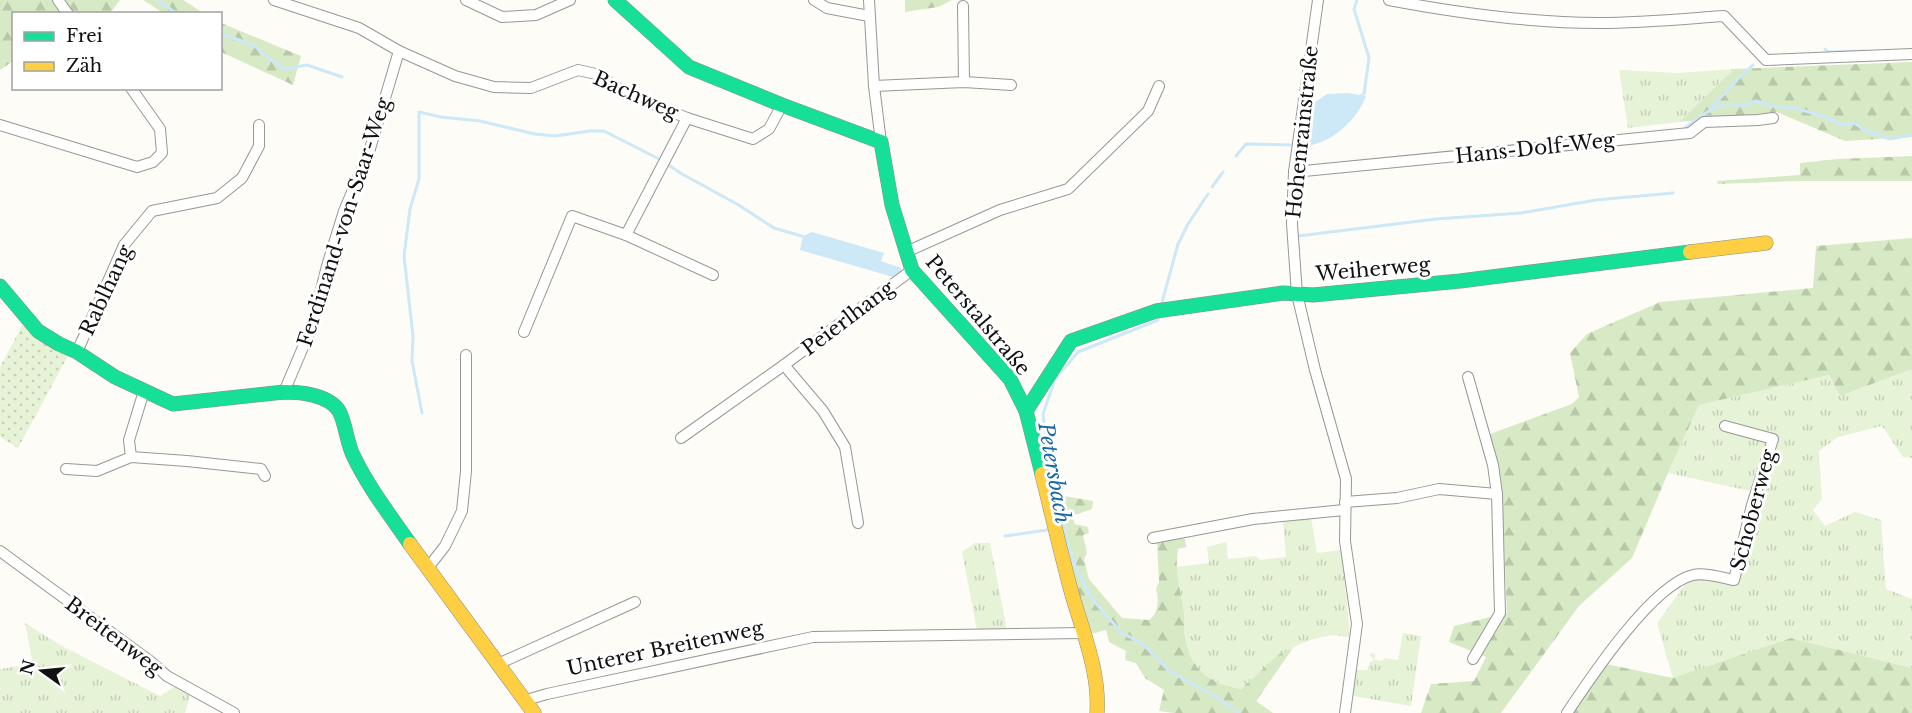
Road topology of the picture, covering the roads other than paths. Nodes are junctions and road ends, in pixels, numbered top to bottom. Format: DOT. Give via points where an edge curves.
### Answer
graph roads {
  1 [pos="274,0"];
  2 [pos="466,0"];
  3 [pos="570,0"];
  4 [pos="615,0"];
  5 [pos="814,0"];
  6 [pos="869,0"];
  7 [pos="1317,0"];
  8 [pos="1389,0"];
  9 [pos="1410,2"];
  10 [pos="963,6"];
  11 [pos="869,16"];
  12 [pos="399,51"];
  13 [pos="1912,54"];
  14 [pos="964,82"];
  15 [pos="1011,85"];
  16 [pos="874,86"];
  17 [pos="1159,86"];
  18 [pos="132,90"];
  19 [pos="782,105"];
  20 [pos="687,118"];
  21 [pos="1773,118"];
  22 [pos="0,125"];
  23 [pos="259,125"];
  24 [pos="881,142"];
  25 [pos="1294,172"];
  26 [pos="626,235"];
  27 [pos="1766,243"];
  28 [pos="906,252"];
  29 [pos="912,270"];
  30 [pos="713,275"];
  31 [pos="0,286"];
  32 [pos="1297,294"];
  33 [pos="524,332"];
  34 [pos="77,352"];
  35 [pos="466,356"];
  36 [pos="784,365"];
  37 [pos="1468,377"];
  38 [pos="144,391"];
  39 [pos="284,392"];
  40 [pos="1026,411"];
  41 [pos="1725,426"];
  42 [pos="681,438"];
  43 [pos="131,456"];
  44 [pos="66,469"];
  45 [pos="265,476"];
  46 [pos="1497,494"];
  47 [pos="1344,506"];
  48 [pos="858,524"];
  49 [pos="1154,538"];
  50 [pos="0,551"];
  51 [pos="427,569"];
  52 [pos="635,602"];
  53 [pos="1082,633"];
  54 [pos="1473,658"];
  55 [pos="498,664"];
  56 [pos="526,700"];
  57 [pos="234,713"];
  58 [pos="534,713"];
  59 [pos="1097,713"];
  60 [pos="1345,713"];
  61 [pos="1567,713"];
  1 -- 12 [label="street, Bachweg" via="359,28"];
  2 -- 3 [label="street" via="502,17 536,15"];
  4 -- 19 [label="street" via="689,68"];
  5 -- 11 [label="street" via="827,8"];
  6 -- 11 [label="street"];
  7 -- 25 [label="street, Hohenrainstraße"];
  8 -- 9 [label="street"];
  9 -- 13 [label="street" via="1505,18 1597,23 1724,16 1766,60"];
  10 -- 14 [label="street"];
  11 -- 16 [label="street"];
  12 -- 20 [label="street, Bachweg" via="455,76 494,87 531,88 578,70 596,74 626,93"];
  12 -- 39 [label="street, Ferdinand-von-Saar-Weg" via="369,152 340,222 312,326"];
  14 -- 15 [label="street"];
  14 -- 16 [label="street"];
  16 -- 24 [label="street"];
  17 -- 28 [label="street" via="1148,111 1068,189 1000,210"];
  18 -- 22 [label="street" via="160,129 162,153 153,162 137,167"];
  19 -- 20 [label="street, Bachweg" via="770,129 753,139"];
  19 -- 24 [label="street"];
  20 -- 26 [label="street"];
  21 -- 25 [label="street, Hans-Dolf-Weg" via="1704,122 1690,133"];
  23 -- 34 [label="street, Rablhang" via="259,146 242,178 217,198 152,212 124,245"];
  24 -- 28 [label="street, Peterstalstraße" via="892,205"];
  25 -- 32 [label="street, Hohenrainstraße" via="1292,224"];
  26 -- 30 [label="street"];
  26 -- 33 [label="street" via="572,216"];
  27 -- 32 [label="street, Weiherweg" via="1461,281"];
  28 -- 29 [label="street, Peterstalstraße"];
  29 -- 36 [label="street, Peierlhang"];
  29 -- 40 [label="street, Peterstalstraße" via="1010,379"];
  31 -- 34 [label="street" via="38,331"];
  32 -- 40 [label="street, Weiherweg" via="1159,311 1071,341"];
  32 -- 47 [label="street, Hohenrainstraße" via="1346,479"];
  34 -- 38 [label="street"];
  35 -- 51 [label="street" via="462,511 445,546"];
  36 -- 42 [label="street, Peierlhang"];
  36 -- 48 [label="street, Peierlhang" via="823,411 845,447"];
  37 -- 46 [label="street" via="1493,465"];
  38 -- 39 [label="street" via="172,404"];
  38 -- 43 [label="street" via="129,440"];
  39 -- 51 [label="street" via="304,393 328,401 339,411 351,452 365,480"];
  40 -- 53 [label="street, Peterstalstraße"];
  41 -- 61 [label="street, Schoberweg" via="1773,439 1734,580 1695,574 1673,583 1650,603"];
  43 -- 44 [label="street" via="97,471"];
  43 -- 45 [label="street" via="261,469"];
  46 -- 47 [label="street" via="1439,489"];
  46 -- 54 [label="street" via="1500,613"];
  47 -- 49 [label="street"];
  47 -- 60 [label="street, Hohenrainstraße" via="1357,624"];
  50 -- 57 [label="street, Breitenweg" via="167,676"];
  51 -- 55 [label="street"];
  52 -- 55 [label="street, Unterer Breitenweg"];
  53 -- 56 [label="street, Unterer Breitenweg" via="813,637"];
  53 -- 59 [label="street, Peterstalstraße" via="1096,677"];
  55 -- 56 [label="street"];
  56 -- 58 [label="street"];
}
